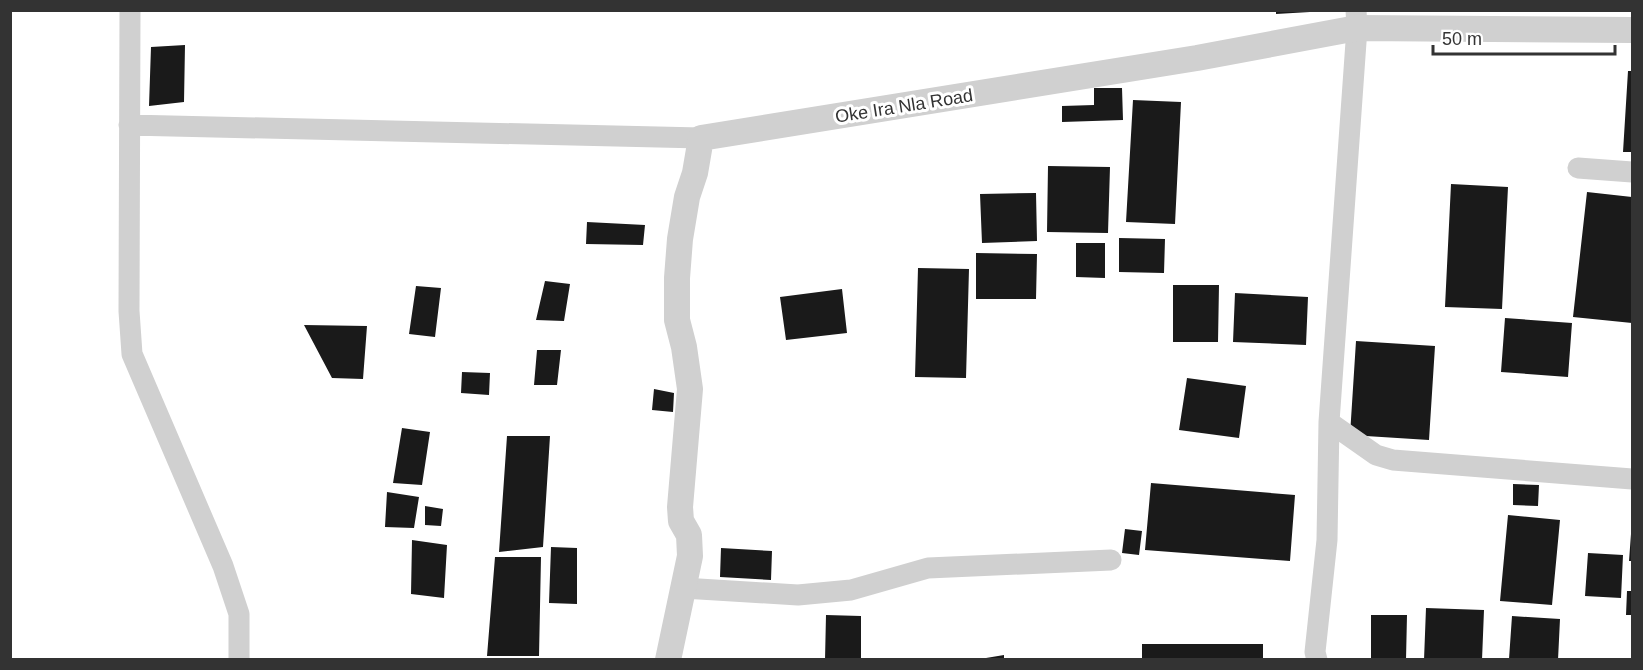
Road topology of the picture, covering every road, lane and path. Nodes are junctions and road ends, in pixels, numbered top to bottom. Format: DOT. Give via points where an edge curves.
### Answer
graph roads {
  1 [pos="130,10"];
  2 [pos="1357,19"];
  3 [pos="1632,30"];
  4 [pos="129,125"];
  5 [pos="701,138"];
  6 [pos="1578,168"];
  7 [pos="1632,172"];
  8 [pos="1329,422"];
  9 [pos="1632,479"];
  10 [pos="1111,560"];
  11 [pos="683,588"];
  12 [pos="239,660"];
  13 [pos="668,660"];
  14 [pos="1317,660"];
  1 -- 4 [label="street"];
  2 -- 3 [label="street, Oke Ira Nla Road"];
  2 -- 5 [label="street, Oke Ira Nla Road" via="1197,58"];
  2 -- 8 [label="street"];
  4 -- 5 [label="street"];
  4 -- 12 [label="street" via="132,354 223,566 239,614"];
  5 -- 11 [label="street" via="687,196 677,278 677,320 690,389 680,507 681,521 689,535 690,556"];
  6 -- 7 [label="street"];
  8 -- 9 [label="street" via="1376,455 1393,460"];
  8 -- 14 [label="street" via="1327,540"];
  10 -- 11 [label="street" via="928,568 851,590 798,595"];
  11 -- 13 [label="street"];
}
